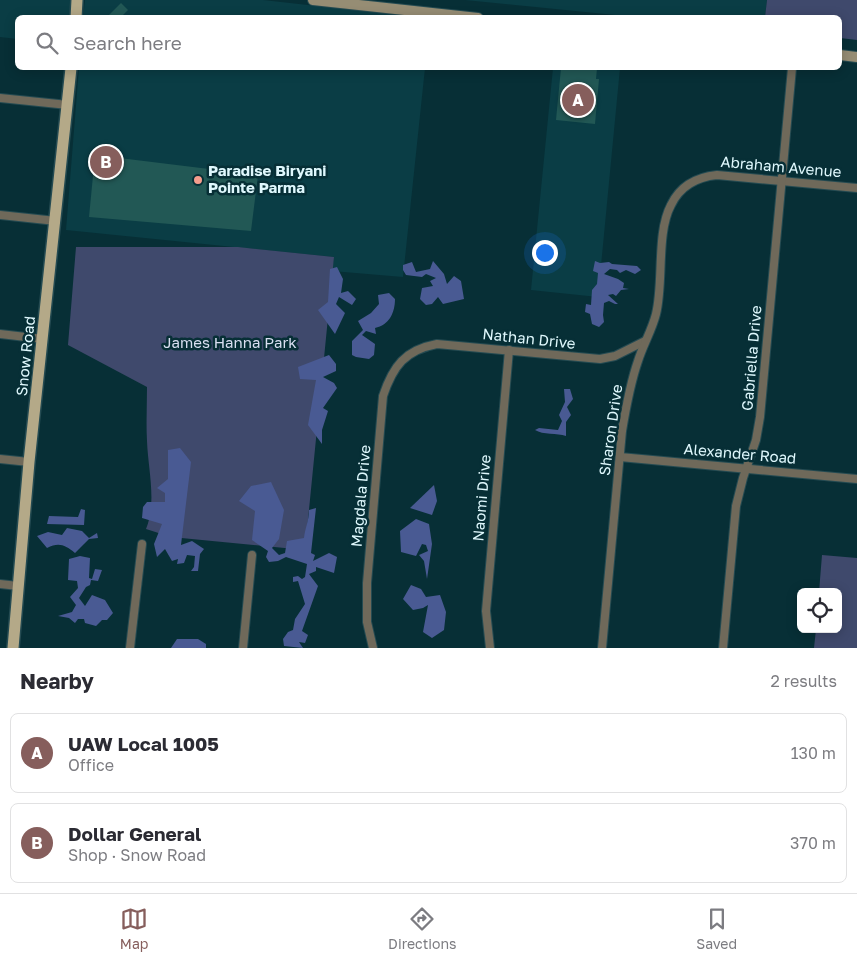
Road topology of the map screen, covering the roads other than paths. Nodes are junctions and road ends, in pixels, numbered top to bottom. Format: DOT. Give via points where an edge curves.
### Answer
graph roads {
  1 [pos="78,0"];
  2 [pos="313,0"];
  3 [pos="76,15"];
  4 [pos="450,15"];
  5 [pos="842,55"];
  6 [pos="857,57"];
  7 [pos="72,70"];
  8 [pos="792,70"];
  9 [pos="0,98"];
  10 [pos="68,105"];
  11 [pos="782,180"];
  12 [pos="857,188"];
  13 [pos="679,193"];
  14 [pos="0,215"];
  15 [pos="56,221"];
  16 [pos="0,334"];
  17 [pos="42,339"];
  18 [pos="645,341"];
  19 [pos="509,350"];
  20 [pos="409,355"];
  21 [pos="620,457"];
  22 [pos="0,459"];
  23 [pos="29,462"];
  24 [pos="747,469"];
  25 [pos="857,479"];
  26 [pos="142,544"];
  27 [pos="252,555"];
  28 [pos="0,584"];
  29 [pos="18,586"];
  30 [pos="13,648"];
  31 [pos="130,648"];
  32 [pos="243,648"];
  33 [pos="373,648"];
  34 [pos="490,648"];
  35 [pos="602,648"];
  36 [pos="723,648"];
  1 -- 3 [label="main road"];
  2 -- 4 [label="main road"];
  5 -- 6 [label="main road"];
  7 -- 10 [label="main road, Snow Road"];
  8 -- 11 [label="street, Gabriella Drive"];
  9 -- 10 [label="street"];
  10 -- 15 [label="main road, Snow Road"];
  11 -- 12 [label="street, Abraham Avenue"];
  11 -- 13 [label="street, Abraham Avenue" via="717,175 700,178"];
  11 -- 24 [label="street, Gabriella Drive" via="760,417"];
  13 -- 18 [label="street, Sharon Drive" via="667,215 656,310"];
  14 -- 15 [label="street"];
  15 -- 17 [label="main road, Snow Road"];
  16 -- 17 [label="street"];
  17 -- 23 [label="main road, Snow Road"];
  18 -- 19 [label="street, Nathan Drive" via="620,354 600,359"];
  18 -- 21 [label="street, Sharon Drive" via="627,402"];
  19 -- 20 [label="street, Nathan Drive" via="437,344"];
  19 -- 34 [label="street, Naomi Drive" via="486,611"];
  20 -- 33 [label="street, Magdala Drive" via="390,375 383,396 367,583 367,622"];
  21 -- 24 [label="street, Alexander Road"];
  21 -- 35 [label="street, Sharon Drive"];
  22 -- 23 [label="street"];
  23 -- 29 [label="main road, Snow Road"];
  24 -- 25 [label="street, Alexander Road"];
  24 -- 36 [label="street, Gabriella Drive" via="735,518"];
  26 -- 31 [label="street"];
  27 -- 32 [label="street"];
  28 -- 29 [label="street"];
  29 -- 30 [label="main road, Snow Road"];
}
